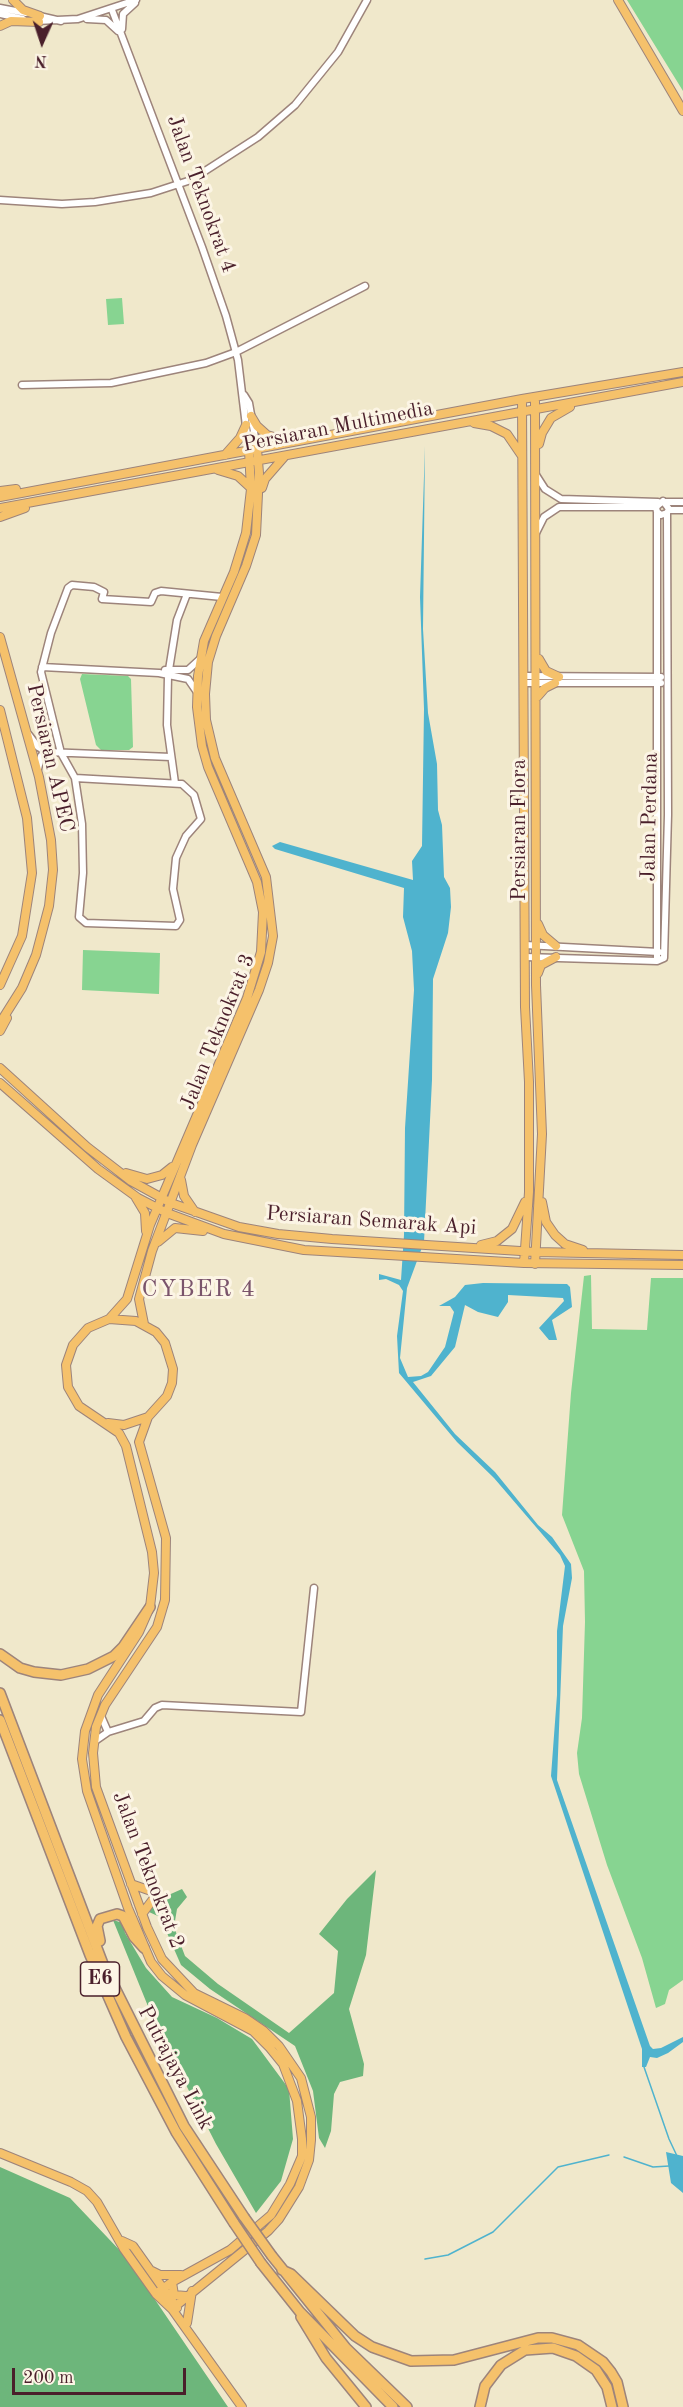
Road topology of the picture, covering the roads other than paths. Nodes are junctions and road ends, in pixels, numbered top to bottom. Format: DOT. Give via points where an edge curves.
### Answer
graph roads {
  1 [pos="13,0"];
  2 [pos="138,0"];
  3 [pos="367,0"];
  4 [pos="618,0"];
  5 [pos="0,8"];
  6 [pos="112,10"];
  7 [pos="0,14"];
  8 [pos="39,19"];
  9 [pos="78,19"];
  10 [pos="0,26"];
  11 [pos="123,39"];
  12 [pos="683,111"];
  13 [pos="178,186"];
  14 [pos="0,200"];
  15 [pos="365,286"];
  16 [pos="236,352"];
  17 [pos="683,372"];
  18 [pos="683,382"];
  19 [pos="22,385"];
  20 [pos="244,394"];
  21 [pos="535,397"];
  22 [pos="522,399"];
  23 [pos="591,399"];
  24 [pos="535,410"];
  25 [pos="522,411"];
  26 [pos="252,416"];
  27 [pos="463,422"];
  28 [pos="246,425"];
  29 [pos="295,442"];
  30 [pos="253,450"];
  31 [pos="224,456"];
  32 [pos="285,456"];
  33 [pos="536,457"];
  34 [pos="255,462"];
  35 [pos="524,464"];
  36 [pos="213,470"];
  37 [pos="536,475"];
  38 [pos="84,483"];
  39 [pos="251,489"];
  40 [pos="0,491"];
  41 [pos="259,495"];
  42 [pos="0,497"];
  43 [pos="67,497"];
  44 [pos="666,502"];
  45 [pos="683,502"];
  46 [pos="657,507"];
  47 [pos="0,508"];
  48 [pos="683,510"];
  49 [pos="668,512"];
  50 [pos="0,517"];
  51 [pos="536,533"];
  52 [pos="657,573"];
  53 [pos="667,573"];
  54 [pos="657,593"];
  55 [pos="667,593"];
  56 [pos="188,594"];
  57 [pos="222,597"];
  58 [pos="657,629"];
  59 [pos="667,629"];
  60 [pos="0,637"];
  61 [pos="537,652"];
  62 [pos="200,659"];
  63 [pos="42,667"];
  64 [pos="168,673"];
  65 [pos="524,680"];
  66 [pos="537,680"];
  67 [pos="557,680"];
  68 [pos="658,680"];
  69 [pos="667,680"];
  70 [pos="197,692"];
  71 [pos="537,698"];
  72 [pos="0,710"];
  73 [pos="28,735"];
  74 [pos="46,753"];
  75 [pos="61,753"];
  76 [pos="171,757"];
  77 [pos="38,769"];
  78 [pos="75,778"];
  79 [pos="175,783"];
  80 [pos="537,923"];
  81 [pos="525,945"];
  82 [pos="537,945"];
  83 [pos="556,946"];
  84 [pos="661,952"];
  85 [pos="525,957"];
  86 [pos="537,957"];
  87 [pos="556,957"];
  88 [pos="0,985"];
  89 [pos="537,985"];
  90 [pos="12,1006"];
  91 [pos="0,1023"];
  92 [pos="0,1031"];
  93 [pos="0,1062"];
  94 [pos="0,1068"];
  95 [pos="10,1078"];
  96 [pos="2,1087"];
  97 [pos="101,1159"];
  98 [pos="176,1163"];
  99 [pos="183,1170"];
  100 [pos="527,1184"];
  101 [pos="541,1189"];
  102 [pos="133,1194"];
  103 [pos="161,1199"];
  104 [pos="171,1203"];
  105 [pos="157,1209"];
  106 [pos="167,1213"];
  107 [pos="198,1214"];
  108 [pos="228,1235"];
  109 [pos="144,1242"];
  110 [pos="154,1246"];
  111 [pos="456,1246"];
  112 [pos="524,1251"];
  113 [pos="536,1252"];
  114 [pos="606,1254"];
  115 [pos="683,1256"];
  116 [pos="524,1263"];
  117 [pos="535,1264"];
  118 [pos="683,1266"];
  119 [pos="109,1319"];
  120 [pos="144,1324"];
  121 [pos="148,1417"];
  122 [pos="108,1423"];
  123 [pos="314,1588"];
  124 [pos="150,1607"];
  125 [pos="0,1654"];
  126 [pos="0,1693"];
  127 [pos="101,1716"];
  128 [pos="0,1720"];
  129 [pos="108,1732"];
  130 [pos="95,1741"];
  131 [pos="131,1884"];
  132 [pos="142,1914"];
  133 [pos="144,1948"];
  134 [pos="108,1975"];
  135 [pos="0,2153"];
  136 [pos="122,2241"];
  137 [pos="282,2270"];
  138 [pos="151,2271"];
  139 [pos="187,2275"];
  140 [pos="172,2282"];
  141 [pos="164,2289"];
  142 [pos="189,2293"];
  143 [pos="156,2294"];
  144 [pos="174,2307"];
  145 [pos="300,2312"];
  146 [pos="188,2323"];
  147 [pos="232,2391"];
  148 [pos="242,2407"];
  149 [pos="366,2407"];
  150 [pos="393,2407"];
  151 [pos="406,2407"];
  152 [pos="480,2407"];
  153 [pos="612,2407"];
  154 [pos="623,2407"];
  1 -- 8 [label="main road"];
  2 -- 6 [label="street"];
  2 -- 11 [label="street" via="123,14"];
  3 -- 13 [label="street" via="339,52 295,105 228,158"];
  4 -- 12 [label="main road"];
  5 -- 8 [label="street"];
  6 -- 9 [label="street"];
  6 -- 11 [label="street, Jalan Teknokrat 4"];
  7 -- 8 [label="street"];
  8 -- 9 [label="street"];
  8 -- 10 [label="main road"];
  9 -- 11 [label="street" via="106,20"];
  11 -- 13 [label="street, Jalan Teknokrat 4"];
  13 -- 14 [label="street" via="77,203"];
  13 -- 16 [label="street, Jalan Teknokrat 4" via="211,270"];
  15 -- 16 [label="street"];
  16 -- 19 [label="street" via="190,368 123,381"];
  16 -- 20 [label="street, Jalan Teknokrat 4"];
  17 -- 21 [label="main road, Persiaran Multimedia"];
  18 -- 23 [label="main road, Persiaran Multimedia"];
  20 -- 26 [label="street, Jalan Teknokrat 4"];
  20 -- 28 [label="street, Jalan Teknokrat 4"];
  21 -- 22 [label="main road, Persiaran Multimedia"];
  21 -- 24 [label="main road, Persiaran Flora"];
  22 -- 25 [label="main road, Persiaran Flora"];
  22 -- 29 [label="main road, Persiaran Multimedia"];
  23 -- 24 [label="main road, Persiaran Multimedia"];
  23 -- 33 [label="main road" via="551,418 542,433"];
  24 -- 25 [label="main road, Persiaran Multimedia"];
  24 -- 33 [label="main road, Persiaran Flora"];
  25 -- 27 [label="main road, Persiaran Multimedia"];
  25 -- 35 [label="main road, Persiaran Flora"];
  26 -- 29 [label="main road" via="267,435"];
  26 -- 30 [label="street, Jalan Teknokrat 4"];
  27 -- 32 [label="main road, Persiaran Multimedia"];
  27 -- 35 [label="main road" via="491,426 507,434"];
  28 -- 30 [label="street, Jalan Teknokrat 4"];
  28 -- 31 [label="main road" via="237,444"];
  29 -- 30 [label="main road, Persiaran Multimedia"];
  30 -- 31 [label="main road, Persiaran Multimedia"];
  30 -- 34 [label="main road, Jalan Teknokrat 3"];
  31 -- 38 [label="main road, Persiaran Multimedia"];
  32 -- 34 [label="main road, Persiaran Multimedia"];
  32 -- 41 [label="main road" via="265,479"];
  33 -- 37 [label="main road, Persiaran Flora"];
  34 -- 36 [label="main road, Persiaran Multimedia"];
  34 -- 39 [label="main road, Jalan Teknokrat 3"];
  34 -- 41 [label="main road, Jalan Teknokrat 3"];
  35 -- 65 [label="main road, Persiaran Flora"];
  36 -- 39 [label="main road" via="246,480"];
  36 -- 43 [label="main road, Persiaran Multimedia"];
  37 -- 46 [label="street" via="544,489 561,498"];
  37 -- 51 [label="main road, Persiaran Flora"];
  38 -- 40 [label="main road"];
  38 -- 42 [label="main road, Persiaran Multimedia"];
  39 -- 57 [label="main road, Jalan Teknokrat 3" via="242,549"];
  41 -- 99 [label="main road, Jalan Teknokrat 3" via="253,548 216,636 208,662 205,694 206,720 215,758 266,877 273,936 255,999"];
  43 -- 47 [label="main road, Persiaran Multimedia"];
  43 -- 50 [label="main road"];
  44 -- 45 [label="street"];
  44 -- 46 [label="street"];
  44 -- 49 [label="street, Jalan Perdana"];
  46 -- 49 [label="street"];
  46 -- 51 [label="street" via="560,507 544,517"];
  46 -- 52 [label="street, Jalan Perdana"];
  48 -- 49 [label="street"];
  49 -- 53 [label="street, Jalan Perdana"];
  51 -- 61 [label="main road, Persiaran Flora"];
  52 -- 53 [label="street"];
  52 -- 54 [label="street, Jalan Perdana"];
  53 -- 55 [label="street, Jalan Perdana"];
  54 -- 55 [label="street"];
  54 -- 58 [label="street, Jalan Perdana"];
  55 -- 59 [label="street, Jalan Perdana"];
  56 -- 57 [label="street"];
  56 -- 63 [label="street" via="158,591 151,602 102,599 104,592 94,587 72,585 51,633"];
  56 -- 64 [label="street" via="177,620"];
  57 -- 62 [label="main road, Jalan Teknokrat 3"];
  58 -- 59 [label="street"];
  58 -- 68 [label="street, Jalan Perdana"];
  59 -- 69 [label="street, Jalan Perdana"];
  60 -- 73 [label="main road, Persiaran APEC"];
  61 -- 66 [label="main road, Persiaran Flora"];
  61 -- 67 [label="main road" via="546,671"];
  62 -- 64 [label="street" via="188,670"];
  62 -- 70 [label="main road, Jalan Teknokrat 3"];
  63 -- 64 [label="street"];
  63 -- 75 [label="street"];
  64 -- 70 [label="street" via="188,679"];
  64 -- 76 [label="street"];
  65 -- 66 [label="street"];
  65 -- 81 [label="main road, Persiaran Flora"];
  66 -- 67 [label="street"];
  66 -- 71 [label="main road, Persiaran Flora"];
  67 -- 68 [label="street"];
  67 -- 71 [label="main road"];
  68 -- 69 [label="street"];
  68 -- 84 [label="street, Jalan Perdana"];
  69 -- 84 [label="street, Jalan Perdana"];
  70 -- 98 [label="main road, Jalan Teknokrat 3" via="205,759 252,866 261,896 263,928 258,964 247,997"];
  71 -- 80 [label="main road, Persiaran Flora"];
  72 -- 88 [label="main road, Persiaran APEC" via="27,818 32,873 22,936"];
  73 -- 74 [label="street"];
  73 -- 77 [label="main road, Persiaran APEC"];
  74 -- 75 [label="street"];
  74 -- 77 [label="street" via="40,757"];
  75 -- 76 [label="street"];
  75 -- 78 [label="street"];
  76 -- 79 [label="street"];
  77 -- 90 [label="main road, Persiaran APEC" via="51,840 52,887 36,955"];
  78 -- 79 [label="street"];
  78 -- 79 [label="street" via="84,850 81,920 86,922 172,926 179,923 173,889 176,858 201,814 189,788"];
  80 -- 82 [label="main road, Persiaran Flora"];
  80 -- 83 [label="main road" via="543,935"];
  81 -- 82 [label="street"];
  81 -- 85 [label="main road, Persiaran Flora"];
  82 -- 83 [label="street"];
  82 -- 86 [label="main road, Persiaran Flora"];
  83 -- 84 [label="street"];
  84 -- 87 [label="street" via="664,958 657,961"];
  85 -- 86 [label="street"];
  85 -- 100 [label="main road, Persiaran Flora"];
  86 -- 87 [label="street"];
  86 -- 89 [label="main road, Persiaran Flora"];
  87 -- 89 [label="main road" via="541,965"];
  89 -- 101 [label="main road, Persiaran Flora"];
  90 -- 91 [label="main road, Persiaran APEC"];
  90 -- 92 [label="main road"];
  93 -- 95 [label="main road"];
  94 -- 95 [label="main road, Persiaran Semarak Api"];
  95 -- 97 [label="main road, Persiaran Semarak Api"];
  96 -- 102 [label="main road, Persiaran Semarak Api"];
  97 -- 98 [label="main road" via="143,1179 162,1175"];
  97 -- 103 [label="main road, Persiaran Semarak Api"];
  98 -- 103 [label="main road, Jalan Teknokrat 3"];
  99 -- 104 [label="main road, Jalan Teknokrat 3"];
  99 -- 107 [label="main road" via="184,1196"];
  100 -- 111 [label="main road" via="520,1216 507,1234 483,1245"];
  100 -- 112 [label="main road, Persiaran Flora"];
  101 -- 113 [label="main road, Persiaran Flora"];
  101 -- 114 [label="main road" via="546,1222 560,1240 573,1248"];
  102 -- 105 [label="main road, Persiaran Semarak Api"];
  102 -- 109 [label="main road" via="145,1214"];
  103 -- 104 [label="main road, Persiaran Semarak Api"];
  103 -- 105 [label="main road, Jalan Teknokrat 3"];
  104 -- 106 [label="main road, Jalan Teknokrat 3"];
  104 -- 107 [label="main road, Persiaran Semarak Api"];
  105 -- 106 [label="main road, Persiaran Semarak Api"];
  105 -- 109 [label="main road"];
  106 -- 108 [label="main road, Persiaran Semarak Api"];
  106 -- 110 [label="main road"];
  107 -- 111 [label="main road, Persiaran Semarak Api" via="268,1233"];
  108 -- 110 [label="main road" via="181,1227 165,1234"];
  108 -- 116 [label="main road, Persiaran Semarak Api" via="284,1248"];
  109 -- 119 [label="main road" via="128,1299"];
  110 -- 120 [label="main road" via="139,1299"];
  111 -- 112 [label="main road, Persiaran Semarak Api"];
  112 -- 113 [label="main road, Persiaran Semarak Api"];
  112 -- 116 [label="main road, Persiaran Flora"];
  113 -- 114 [label="main road, Persiaran Semarak Api"];
  113 -- 117 [label="main road, Persiaran Flora"];
  114 -- 115 [label="main road, Persiaran Semarak Api"];
  116 -- 117 [label="main road, Persiaran Semarak Api"];
  117 -- 118 [label="main road, Persiaran Semarak Api"];
  119 -- 120 [label="main road"];
  119 -- 122 [label="main road" via="80,1336 69,1355 66,1376 79,1406"];
  120 -- 121 [label="main road" via="165,1343 173,1370 167,1396"];
  121 -- 122 [label="main road" via="124,1425"];
  121 -- 127 [label="main road, Jalan Teknokrat 2" via="139,1442 165,1538 165,1600 157,1627"];
  122 -- 124 [label="main road, Jalan Teknokrat 2" via="126,1446 152,1552 154,1585"];
  123 -- 129 [label="street" via="301,1712 162,1705 138,1723"];
  124 -- 125 [label="highway" via="123,1647 88,1670 61,1675 34,1672 20,1668"];
  124 -- 133 [label="main road, Jalan Teknokrat 2" via="127,1654 98,1695 85,1731 82,1759 87,1791"];
  126 -- 134 [label="highway, Putrajaya Link / E6"];
  127 -- 129 [label="street"];
  127 -- 130 [label="main road, Jalan Teknokrat 2"];
  128 -- 145 [label="highway, Putrajaya Link / E6, bridge" via="90,1955 126,2037 176,2132 261,2263"];
  129 -- 130 [label="street"];
  130 -- 131 [label="main road, Jalan Teknokrat 2" via="96,1786"];
  131 -- 132 [label="main road, Jalan Teknokrat 2"];
  131 -- 132 [label="main road" via="154,1895"];
  132 -- 142 [label="main road, Jalan Teknokrat 2" via="162,1959 178,1978 195,1993 255,2024 279,2046 301,2078 311,2117 309,2160 285,2211 268,2231"];
  133 -- 134 [label="highway" via="123,1916 103,1917 97,1931"];
  133 -- 139 [label="main road, Jalan Teknokrat 2" via="162,1976 185,1995 262,2038 283,2064 301,2118 302,2156 277,2207 230,2250"];
  134 -- 137 [label="highway, Putrajaya Link / E6, bridge" via="183,2126"];
  135 -- 136 [label="main road" via="87,2191"];
  136 -- 138 [label="main road" via="133,2246"];
  136 -- 143 [label="main road"];
  137 -- 151 [label="highway, Putrajaya Link / E6" via="346,2348"];
  137 -- 154 [label="highway" via="291,2274 355,2336 381,2351 411,2361 454,2360 538,2338 578,2345 611,2372"];
  138 -- 139 [label="main road"];
  138 -- 141 [label="main road"];
  139 -- 140 [label="main road, Jalan Teknokrat 2"];
  140 -- 141 [label="main road, Jalan Teknokrat 2"];
  140 -- 142 [label="main road" via="174,2295"];
  141 -- 143 [label="main road, Jalan Teknokrat 2"];
  141 -- 144 [label="main road"];
  142 -- 144 [label="main road, Jalan Teknokrat 2"];
  142 -- 146 [label="main road"];
  143 -- 144 [label="main road"];
  144 -- 146 [label="main road"];
  144 -- 147 [label="main road"];
  145 -- 149 [label="highway" via="303,2324 326,2358"];
  145 -- 150 [label="highway, Putrajaya Link / E6"];
  146 -- 147 [label="main road"];
  147 -- 148 [label="main road"];
  152 -- 153 [label="highway" via="485,2386 501,2365 525,2350 553,2348 576,2356 596,2370 607,2387"];
}
